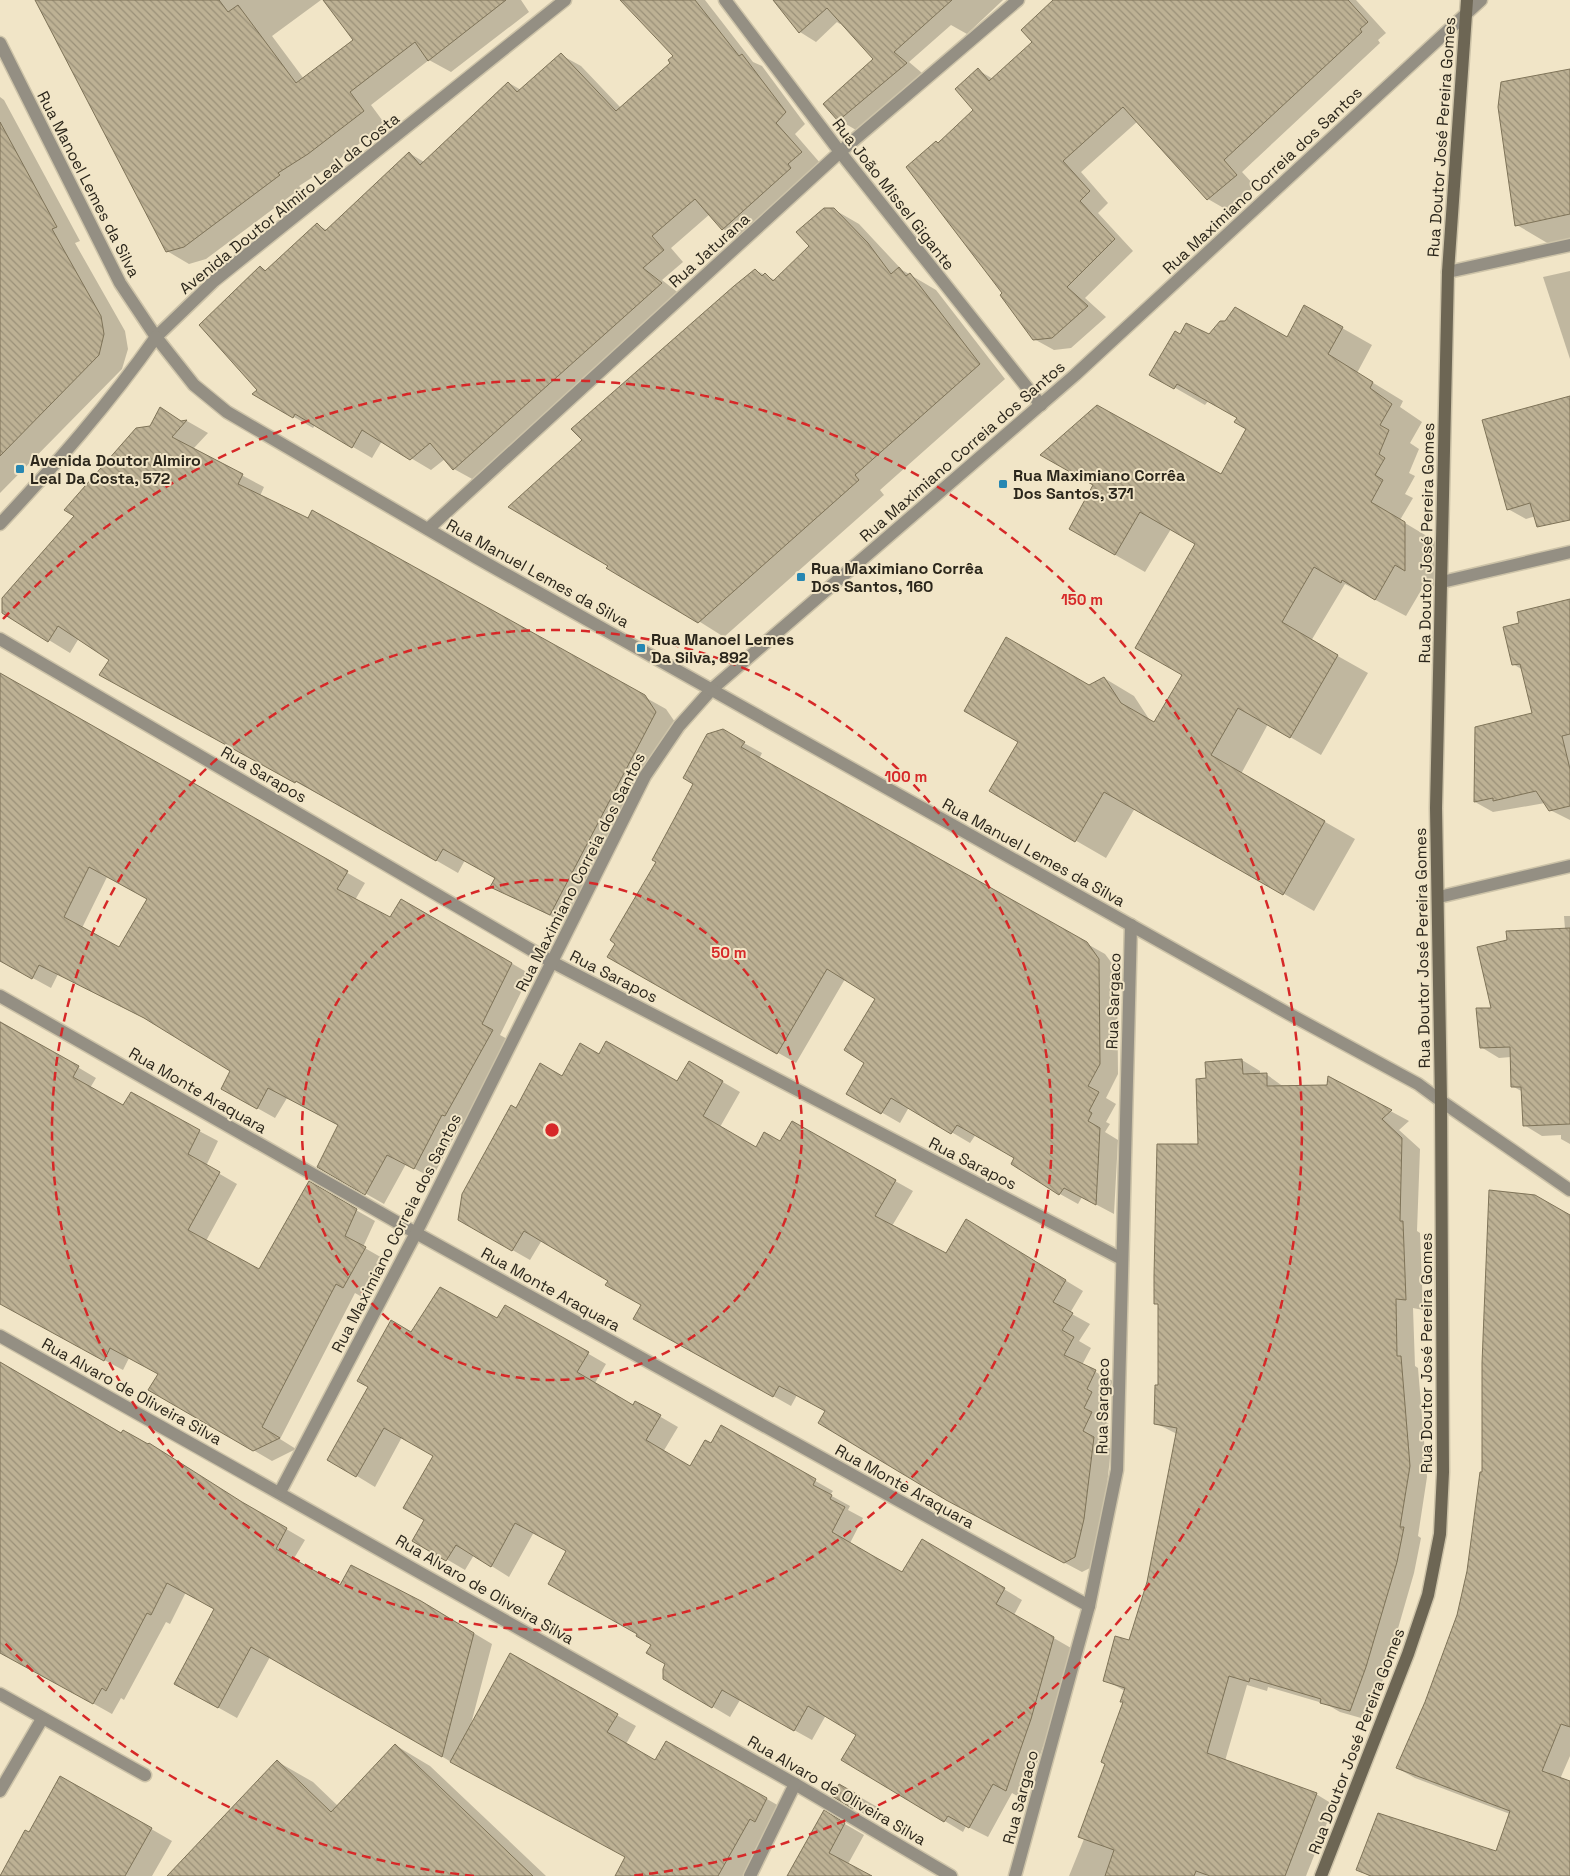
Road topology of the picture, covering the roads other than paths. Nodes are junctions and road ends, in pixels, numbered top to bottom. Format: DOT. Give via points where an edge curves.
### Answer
graph roads {
  1 [pos="565,0"];
  2 [pos="725,0"];
  3 [pos="1018,0"];
  4 [pos="1481,0"];
  5 [pos="1467,6"];
  6 [pos="0,43"];
  7 [pos="840,152"];
  8 [pos="1570,244"];
  9 [pos="1448,272"];
  10 [pos="156,337"];
  11 [pos="1041,405"];
  12 [pos="0,524"];
  13 [pos="428,529"];
  14 [pos="1570,552"];
  15 [pos="1442,582"];
  16 [pos="0,639"];
  17 [pos="712,689"];
  18 [pos="1570,866"];
  19 [pos="1439,897"];
  20 [pos="1131,925"];
  21 [pos="552,962"];
  22 [pos="0,996"];
  23 [pos="1441,1101"];
  24 [pos="1570,1190"];
  25 [pos="416,1233"];
  26 [pos="1122,1259"];
  27 [pos="0,1336"];
  28 [pos="280,1492"];
  29 [pos="1088,1606"];
  30 [pos="0,1694"];
  31 [pos="42,1719"];
  32 [pos="144,1775"];
  33 [pos="795,1784"];
  34 [pos="0,1791"];
  35 [pos="750,1876"];
  36 [pos="951,1876"];
  37 [pos="1016,1876"];
  38 [pos="1321,1876"];
  1 -- 10 [label="street, Avenida Doutor Almiro Leal da Costa" via="214,281"];
  2 -- 7 [label="street, Rua João Missel Gigante"];
  3 -- 7 [label="street, Rua Jaturana"];
  4 -- 5 [label="street, Rua Maximiano Correia dos Santos"];
  5 -- 9 [label="main road, Rua Doutor José Pereira Gomes"];
  5 -- 11 [label="street, Rua Maximiano Correia dos Santos"];
  6 -- 10 [label="street, Rua Manoel Lemes da Silva" via="120,283"];
  7 -- 11 [label="street, Rua João Missel Gigante"];
  7 -- 13 [label="street, Rua Jaturana"];
  8 -- 9 [label="street"];
  9 -- 15 [label="main road, Rua Doutor José Pereira Gomes"];
  10 -- 12 [label="street, Avenida Doutor Almiro Leal da Costa" via="120,389"];
  10 -- 13 [label="street, Rua Manuel Lemes da Silva" via="194,385 227,412"];
  11 -- 17 [label="street, Rua Maximiano Correia dos Santos"];
  13 -- 17 [label="street, Rua Manuel Lemes da Silva"];
  14 -- 15 [label="street"];
  15 -- 19 [label="main road, Rua Doutor José Pereira Gomes" via="1436,808"];
  16 -- 21 [label="street, Rua Sarapos"];
  17 -- 20 [label="street, Rua Manuel Lemes da Silva"];
  17 -- 21 [label="street, Rua Maximiano Correia dos Santos" via="679,726 646,776"];
  18 -- 19 [label="street"];
  19 -- 23 [label="main road, Rua Doutor José Pereira Gomes"];
  20 -- 23 [label="street, Rua Manuel Lemes da Silva" via="1410,1080"];
  20 -- 26 [label="street, Rua Sargaco"];
  21 -- 25 [label="street, Rua Maximiano Correia dos Santos"];
  21 -- 26 [label="street, Rua Sarapos"];
  22 -- 25 [label="street, Rua Monte Araquara"];
  23 -- 24 [label="street, Rua Manuel Lemes da Silva"];
  23 -- 38 [label="main road, Rua Doutor José Pereira Gomes" via="1443,1472 1440,1534 1428,1595 1408,1654"];
  25 -- 28 [label="street, Rua Maximiano Correia dos Santos"];
  25 -- 29 [label="street, Rua Monte Araquara"];
  26 -- 29 [label="street, Rua Sargaco" via="1117,1470"];
  27 -- 28 [label="street, Rua Alvaro de Oliveira Silva"];
  28 -- 33 [label="street, Rua Alvaro de Oliveira Silva"];
  29 -- 37 [label="street, Rua Sargaco"];
  30 -- 31 [label="street"];
  31 -- 32 [label="street"];
  31 -- 34 [label="street"];
  33 -- 35 [label="street"];
  33 -- 36 [label="street, Rua Alvaro de Oliveira Silva"];
}
